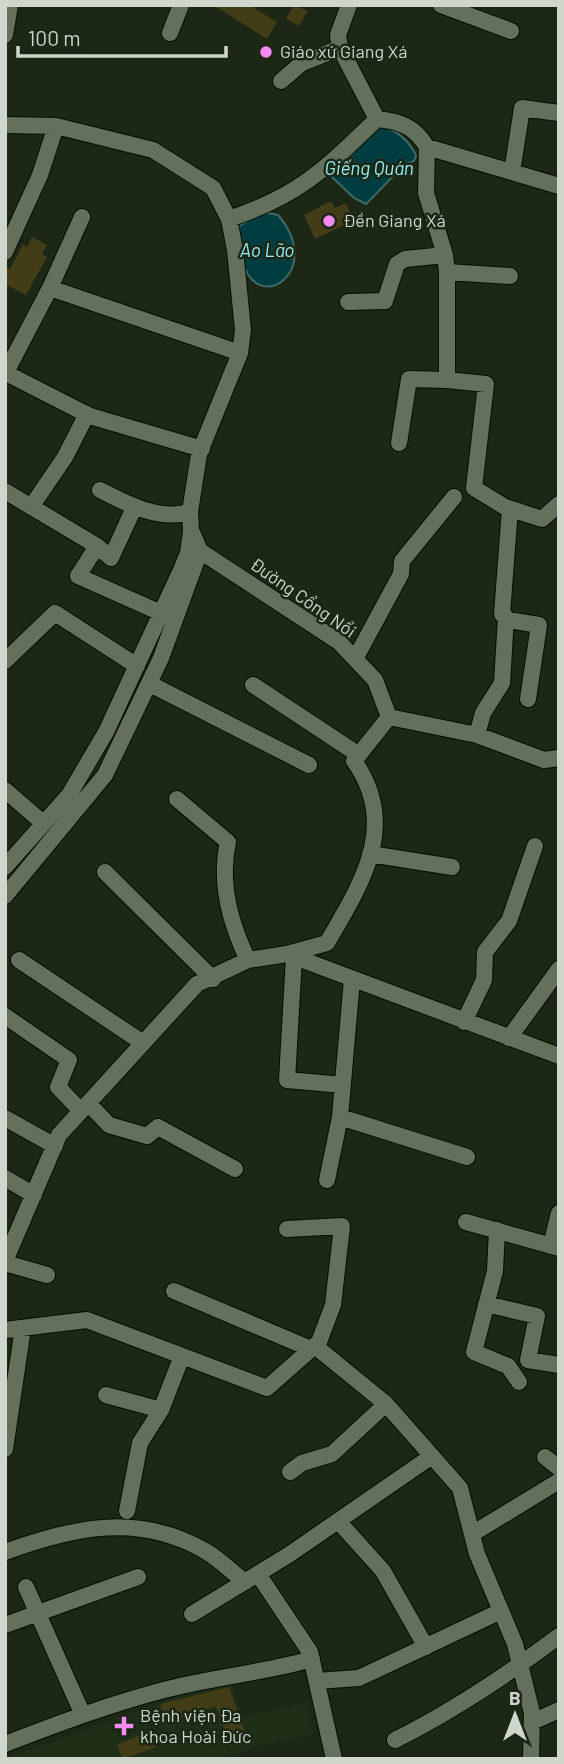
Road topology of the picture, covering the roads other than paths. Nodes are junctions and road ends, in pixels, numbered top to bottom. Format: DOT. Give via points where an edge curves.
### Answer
graph roads {
  1 [pos="10,5"];
  2 [pos="181,5"];
  3 [pos="349,5"];
  4 [pos="442,5"];
  5 [pos="511,31"];
  6 [pos="170,33"];
  7 [pos="5,35"];
  8 [pos="340,48"];
  9 [pos="281,81"];
  10 [pos="559,113"];
  11 [pos="377,119"];
  12 [pos="5,125"];
  13 [pos="56,126"];
  14 [pos="427,147"];
  15 [pos="512,172"];
  16 [pos="559,186"];
  17 [pos="82,217"];
  18 [pos="229,219"];
  19 [pos="5,252"];
  20 [pos="445,255"];
  21 [pos="447,272"];
  22 [pos="510,276"];
  23 [pos="50,288"];
  24 [pos="348,302"];
  25 [pos="240,353"];
  26 [pos="5,373"];
  27 [pos="447,380"];
  28 [pos="87,414"];
  29 [pos="399,443"];
  30 [pos="202,449"];
  31 [pos="100,490"];
  32 [pos="5,491"];
  33 [pos="454,497"];
  34 [pos="559,504"];
  35 [pos="30,507"];
  36 [pos="134,508"];
  37 [pos="510,509"];
  38 [pos="190,512"];
  39 [pos="191,530"];
  40 [pos="97,546"];
  41 [pos="200,551"];
  42 [pos="168,616"];
  43 [pos="506,617"];
  44 [pos="355,659"];
  45 [pos="5,662"];
  46 [pos="137,666"];
  47 [pos="150,684"];
  48 [pos="253,685"];
  49 [pos="528,699"];
  50 [pos="389,717"];
  51 [pos="477,735"];
  52 [pos="359,755"];
  53 [pos="559,758"];
  54 [pos="309,765"];
  55 [pos="5,790"];
  56 [pos="177,799"];
  57 [pos="43,823"];
  58 [pos="535,846"];
  59 [pos="370,854"];
  60 [pos="5,867"];
  61 [pos="452,867"];
  62 [pos="105,872"];
  63 [pos="5,896"];
  64 [pos="291,956"];
  65 [pos="19,960"];
  66 [pos="248,960"];
  67 [pos="559,969"];
  68 [pos="213,979"];
  69 [pos="352,979"];
  70 [pos="5,1016"];
  71 [pos="464,1022"];
  72 [pos="509,1038"];
  73 [pos="143,1043"];
  74 [pos="559,1056"];
  75 [pos="343,1085"];
  76 [pos="85,1107"];
  77 [pos="340,1117"];
  78 [pos="5,1118"];
  79 [pos="55,1146"];
  80 [pos="467,1157"];
  81 [pos="234,1169"];
  82 [pos="5,1178"];
  83 [pos="327,1180"];
  84 [pos="34,1195"];
  85 [pos="559,1213"];
  86 [pos="466,1222"];
  87 [pos="287,1229"];
  88 [pos="497,1230"];
  89 [pos="555,1247"];
  90 [pos="6,1258"];
  91 [pos="47,1275"];
  92 [pos="174,1291"];
  93 [pos="486,1304"];
  94 [pos="23,1328"];
  95 [pos="5,1330"];
  96 [pos="313,1348"];
  97 [pos="182,1356"];
  98 [pos="559,1365"];
  99 [pos="519,1382"];
  100 [pos="106,1395"];
  101 [pos="386,1404"];
  102 [pos="161,1410"];
  103 [pos="5,1449"];
  104 [pos="432,1456"];
  105 [pos="545,1457"];
  106 [pos="559,1468"];
  107 [pos="290,1472"];
  108 [pos="559,1481"];
  109 [pos="127,1511"];
  110 [pos="338,1521"];
  111 [pos="472,1534"];
  112 [pos="7,1550"];
  113 [pos="138,1577"];
  114 [pos="251,1578"];
  115 [pos="26,1587"];
  116 [pos="502,1611"];
  117 [pos="38,1614"];
  118 [pos="192,1614"];
  119 [pos="5,1625"];
  120 [pos="559,1636"];
  121 [pos="426,1647"];
  122 [pos="312,1659"];
  123 [pos="520,1665"];
  124 [pos="317,1681"];
  125 [pos="559,1710"];
  126 [pos="83,1715"];
  127 [pos="532,1722"];
  128 [pos="395,1740"];
  129 [pos="5,1744"];
  130 [pos="334,1759"];
  131 [pos="531,1759"];
  1 -- 7 [label="street"];
  2 -- 6 [label="street"];
  3 -- 8 [label="street" via="338,35"];
  4 -- 5 [label="street"];
  8 -- 9 [label="street" via="302,63"];
  8 -- 11 [label="street"];
  10 -- 15 [label="street" via="522,108"];
  11 -- 14 [label="street" via="419,133"];
  11 -- 18 [label="street" via="316,178 268,206"];
  12 -- 13 [label="street"];
  13 -- 18 [label="street" via="153,150 213,188"];
  13 -- 19 [label="street" via="40,175"];
  14 -- 15 [label="street"];
  14 -- 20 [label="street" via="426,193"];
  15 -- 16 [label="street"];
  17 -- 23 [label="street"];
  18 -- 25 [label="street" via="243,330"];
  20 -- 21 [label="street"];
  20 -- 24 [label="street" via="397,264 385,301"];
  21 -- 22 [label="street"];
  21 -- 27 [label="street"];
  23 -- 25 [label="street"];
  23 -- 26 [label="street"];
  25 -- 30 [label="street"];
  26 -- 28 [label="street"];
  27 -- 29 [label="street" via="409,380"];
  27 -- 37 [label="street" via="486,384 474,488"];
  28 -- 30 [label="street"];
  28 -- 35 [label="street" via="65,457"];
  30 -- 38 [label="street"];
  31 -- 36 [label="street"];
  32 -- 35 [label="street"];
  33 -- 44 [label="street" via="402,561 401,574"];
  34 -- 37 [label="street" via="542,519"];
  35 -- 40 [label="street"];
  36 -- 38 [label="street" via="178,515"];
  36 -- 40 [label="street" via="111,558"];
  37 -- 43 [label="street" via="502,614"];
  38 -- 39 [label="street"];
  39 -- 41 [label="street"];
  39 -- 42 [label="street"];
  40 -- 42 [label="street" via="78,576"];
  41 -- 42 [label="street"];
  41 -- 44 [label="street, Đường Cổng Nổi" via="339,642"];
  42 -- 46 [label="street"];
  42 -- 47 [label="street"];
  43 -- 49 [label="street" via="539,625"];
  43 -- 51 [label="street" via="502,683"];
  44 -- 50 [label="street, Đường Cổng Nổi" via="375,680"];
  45 -- 46 [label="street" via="54,608"];
  46 -- 57 [label="street" via="69,795"];
  47 -- 54 [label="street"];
  47 -- 63 [label="street" via="105,775"];
  48 -- 52 [label="street"];
  50 -- 51 [label="street"];
  50 -- 52 [label="street"];
  51 -- 53 [label="street" via="544,760"];
  52 -- 59 [label="street" via="354,761 367,779 377,827"];
  55 -- 57 [label="street"];
  56 -- 66 [label="street" via="228,842 223,861 225,888 235,933"];
  57 -- 60 [label="street"];
  58 -- 71 [label="street" via="509,921 485,952 484,980"];
  59 -- 61 [label="street"];
  59 -- 64 [label="street" via="365,878 327,943"];
  62 -- 68 [label="street"];
  64 -- 66 [label="street"];
  64 -- 69 [label="street"];
  64 -- 75 [label="street" via="287,1080"];
  65 -- 73 [label="street"];
  66 -- 68 [label="street"];
  67 -- 72 [label="street"];
  68 -- 73 [label="street" via="197,984"];
  69 -- 71 [label="street"];
  69 -- 75 [label="street"];
  70 -- 76 [label="street" via="69,1059 58,1087"];
  71 -- 72 [label="street"];
  72 -- 74 [label="street"];
  73 -- 76 [label="street"];
  75 -- 77 [label="street"];
  76 -- 79 [label="street" via="59,1135"];
  76 -- 81 [label="street" via="109,1125 147,1136 158,1127"];
  77 -- 80 [label="street"];
  77 -- 83 [label="street"];
  78 -- 79 [label="street"];
  79 -- 84 [label="street"];
  82 -- 84 [label="street"];
  84 -- 90 [label="street"];
  85 -- 89 [label="street"];
  86 -- 88 [label="street"];
  87 -- 96 [label="street" via="342,1226 333,1305"];
  88 -- 89 [label="street"];
  88 -- 93 [label="street" via="495,1271"];
  90 -- 91 [label="street"];
  92 -- 96 [label="street"];
  93 -- 98 [label="street" via="537,1316 528,1360"];
  93 -- 99 [label="street" via="474,1352 508,1366"];
  94 -- 95 [label="street"];
  94 -- 97 [label="street" via="87,1320"];
  94 -- 103 [label="street"];
  96 -- 97 [label="street" via="267,1388"];
  96 -- 101 [label="street"];
  97 -- 102 [label="street"];
  100 -- 102 [label="street"];
  101 -- 104 [label="street"];
  101 -- 107 [label="street" via="332,1454 302,1463"];
  102 -- 109 [label="street" via="140,1443"];
  104 -- 110 [label="street"];
  104 -- 111 [label="street" via="460,1488"];
  105 -- 106 [label="street"];
  108 -- 111 [label="street"];
  110 -- 114 [label="street"];
  110 -- 121 [label="street" via="383,1572"];
  111 -- 116 [label="street"];
  112 -- 114 [label="street" via="120,1525 206,1552"];
  113 -- 117 [label="street"];
  114 -- 118 [label="street"];
  114 -- 122 [label="street"];
  115 -- 117 [label="street"];
  116 -- 121 [label="street"];
  116 -- 123 [label="street"];
  117 -- 119 [label="street"];
  117 -- 126 [label="street"];
  120 -- 123 [label="street"];
  121 -- 124 [label="street" via="359,1678"];
  122 -- 124 [label="street"];
  122 -- 126 [label="street" via="165,1690"];
  123 -- 127 [label="street"];
  123 -- 128 [label="street"];
  124 -- 130 [label="street"];
  125 -- 127 [label="street"];
  126 -- 129 [label="street"];
  127 -- 131 [label="street"];
}
